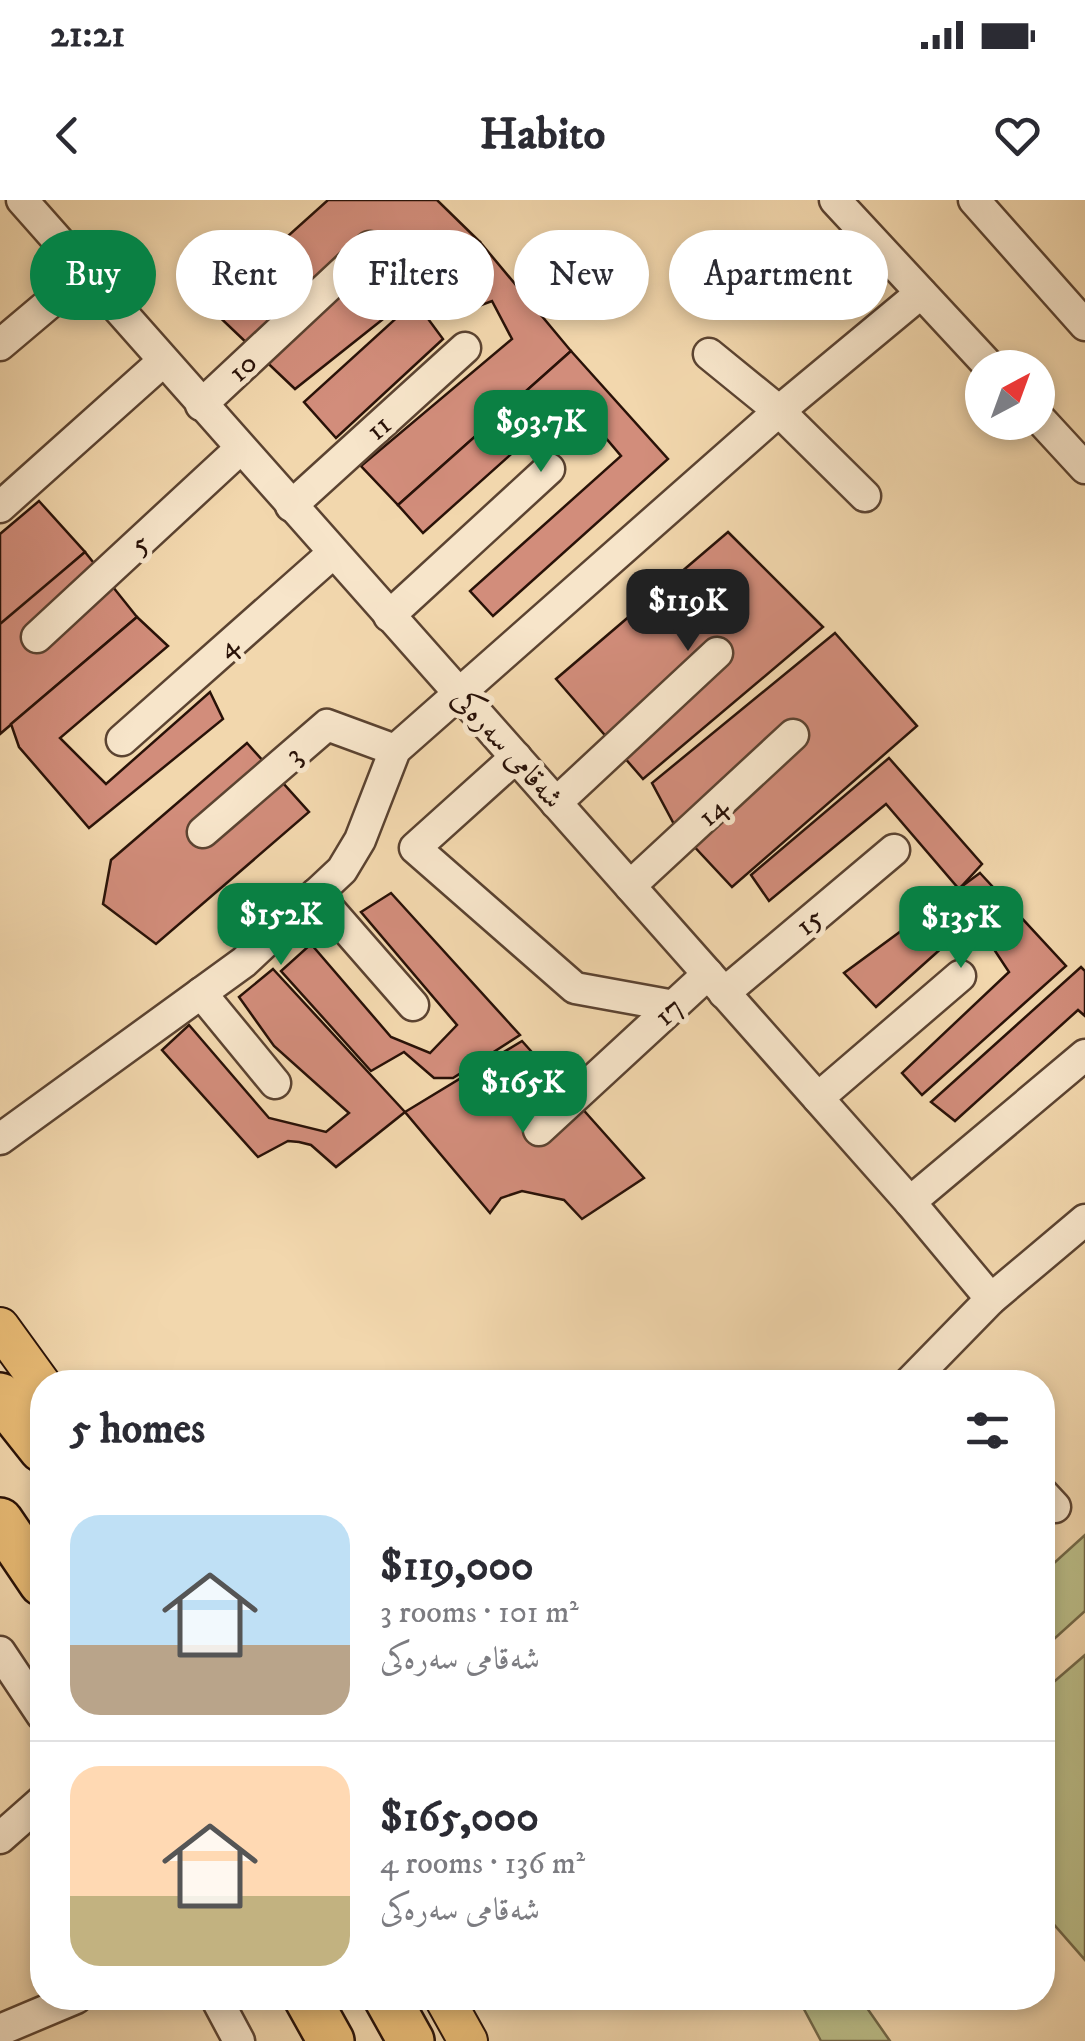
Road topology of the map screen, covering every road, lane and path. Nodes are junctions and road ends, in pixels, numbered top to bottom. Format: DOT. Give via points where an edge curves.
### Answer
graph roads {
  1 [pos="22,200"];
  2 [pos="835,200"];
  3 [pos="974,200"];
  4 [pos="47,230"];
  5 [pos="333,282"];
  6 [pos="921,292"];
  7 [pos="1083,318"];
  8 [pos="30,320"];
  9 [pos="124,320"];
  10 [pos="0,345"];
  11 [pos="465,348"];
  12 [pos="974,350"];
  13 [pos="709,354"];
  14 [pos="161,363"];
  15 [pos="201,405"];
  16 [pos="778,411"];
  17 [pos="1055,435"];
  18 [pos="240,449"];
  19 [pos="1085,468"];
  20 [pos="549,469"];
  21 [pos="865,496"];
  22 [pos="291,506"];
  23 [pos="0,507"];
  24 [pos="333,552"];
  25 [pos="389,616"];
  26 [pos="37,637"];
  27 [pos="716,653"];
  28 [pos="458,692"];
  29 [pos="793,735"];
  30 [pos="122,740"];
  31 [pos="395,750"];
  32 [pos="516,757"];
  33 [pos="556,802"];
  34 [pos="204,832"];
  35 [pos="894,850"];
  36 [pos="630,886"];
  37 [pos="316,894"];
  38 [pos="960,976"];
  39 [pos="716,983"];
  40 [pos="202,993"];
  41 [pos="413,1006"];
  42 [pos="674,1006"];
  43 [pos="1085,1055"];
  44 [pos="274,1082"];
  45 [pos="818,1098"];
  46 [pos="539,1130"];
  47 [pos="0,1140"];
  48 [pos="910,1202"];
  49 [pos="1085,1220"];
  50 [pos="990,1299"];
  51 [pos="0,1327"];
  52 [pos="931,1370"];
  53 [pos="19,1387"];
  54 [pos="30,1417"];
  55 [pos="0,1521"];
  56 [pos="30,1565"];
  57 [pos="0,1652"];
  58 [pos="30,1697"];
  59 [pos="30,1812"];
  60 [pos="0,1838"];
  61 [pos="48,2010"];
  62 [pos="222,2010"];
  63 [pos="314,2010"];
  64 [pos="393,2010"];
  65 [pos="451,2010"];
  66 [pos="0,2030"];
  67 [pos="239,2041"];
  68 [pos="331,2041"];
  69 [pos="410,2041"];
  70 [pos="468,2041"];
  1 -- 4 [label="street, شەقامی سەرەکی"];
  2 -- 6 [label="street"];
  3 -- 7 [label="street"];
  5 -- 15 [label="street, 10"];
  6 -- 12 [label="street"];
  6 -- 16 [label="street"];
  8 -- 10 [label="street"];
  9 -- 14 [label="street, شەقامی سەرەکی"];
  11 -- 22 [label="street, 11"];
  13 -- 16 [label="street"];
  14 -- 15 [label="street, شەقامی سەرەکی"];
  14 -- 23 [label="street"];
  15 -- 18 [label="street, شەقامی سەرەکی"];
  16 -- 21 [label="street"];
  16 -- 28 [label="street"];
  17 -- 19 [label="street"];
  18 -- 22 [label="street, شەقامی سەرەکی"];
  18 -- 26 [label="street, 5"];
  20 -- 25 [label="street"];
  22 -- 24 [label="street, شەقامی سەرەکی"];
  24 -- 25 [label="street, شەقامی سەرەکی"];
  24 -- 30 [label="street, 4"];
  25 -- 28 [label="street, شەقامی سەرەکی"];
  27 -- 33 [label="street"];
  28 -- 31 [label="street"];
  28 -- 32 [label="street, شەقامی سەرەکی"];
  29 -- 36 [label="street, 14"];
  31 -- 34 [label="street, 3" via="327,724"];
  31 -- 37 [label="street" via="360,840"];
  32 -- 33 [label="street, شەقامی سەرەکی"];
  32 -- 42 [label="street" via="415,848 576,988"];
  33 -- 36 [label="street, شەقامی سەرەکی"];
  35 -- 39 [label="street, 15"];
  36 -- 39 [label="street, شەقامی سەرەکی"];
  37 -- 40 [label="street"];
  37 -- 41 [label="street"];
  38 -- 45 [label="street"];
  39 -- 42 [label="street, 17"];
  39 -- 45 [label="street, شەقامی سەرەکی"];
  40 -- 44 [label="street"];
  40 -- 47 [label="street"];
  42 -- 46 [label="street, 17"];
  43 -- 48 [label="street"];
  45 -- 48 [label="street, شەقامی سەرەکی"];
  48 -- 50 [label="street, شەقامی سەرەکی"];
  49 -- 50 [label="street"];
  50 -- 52 [label="street"];
  51 -- 53 [label="main road"];
  53 -- 54 [label="highway"];
  55 -- 56 [label="highway"];
  57 -- 58 [label="street"];
  59 -- 60 [label="street"];
  61 -- 66 [label="street"];
  62 -- 67 [label="street"];
  63 -- 68 [label="highway"];
  64 -- 69 [label="highway"];
  65 -- 70 [label="main road"];
}
